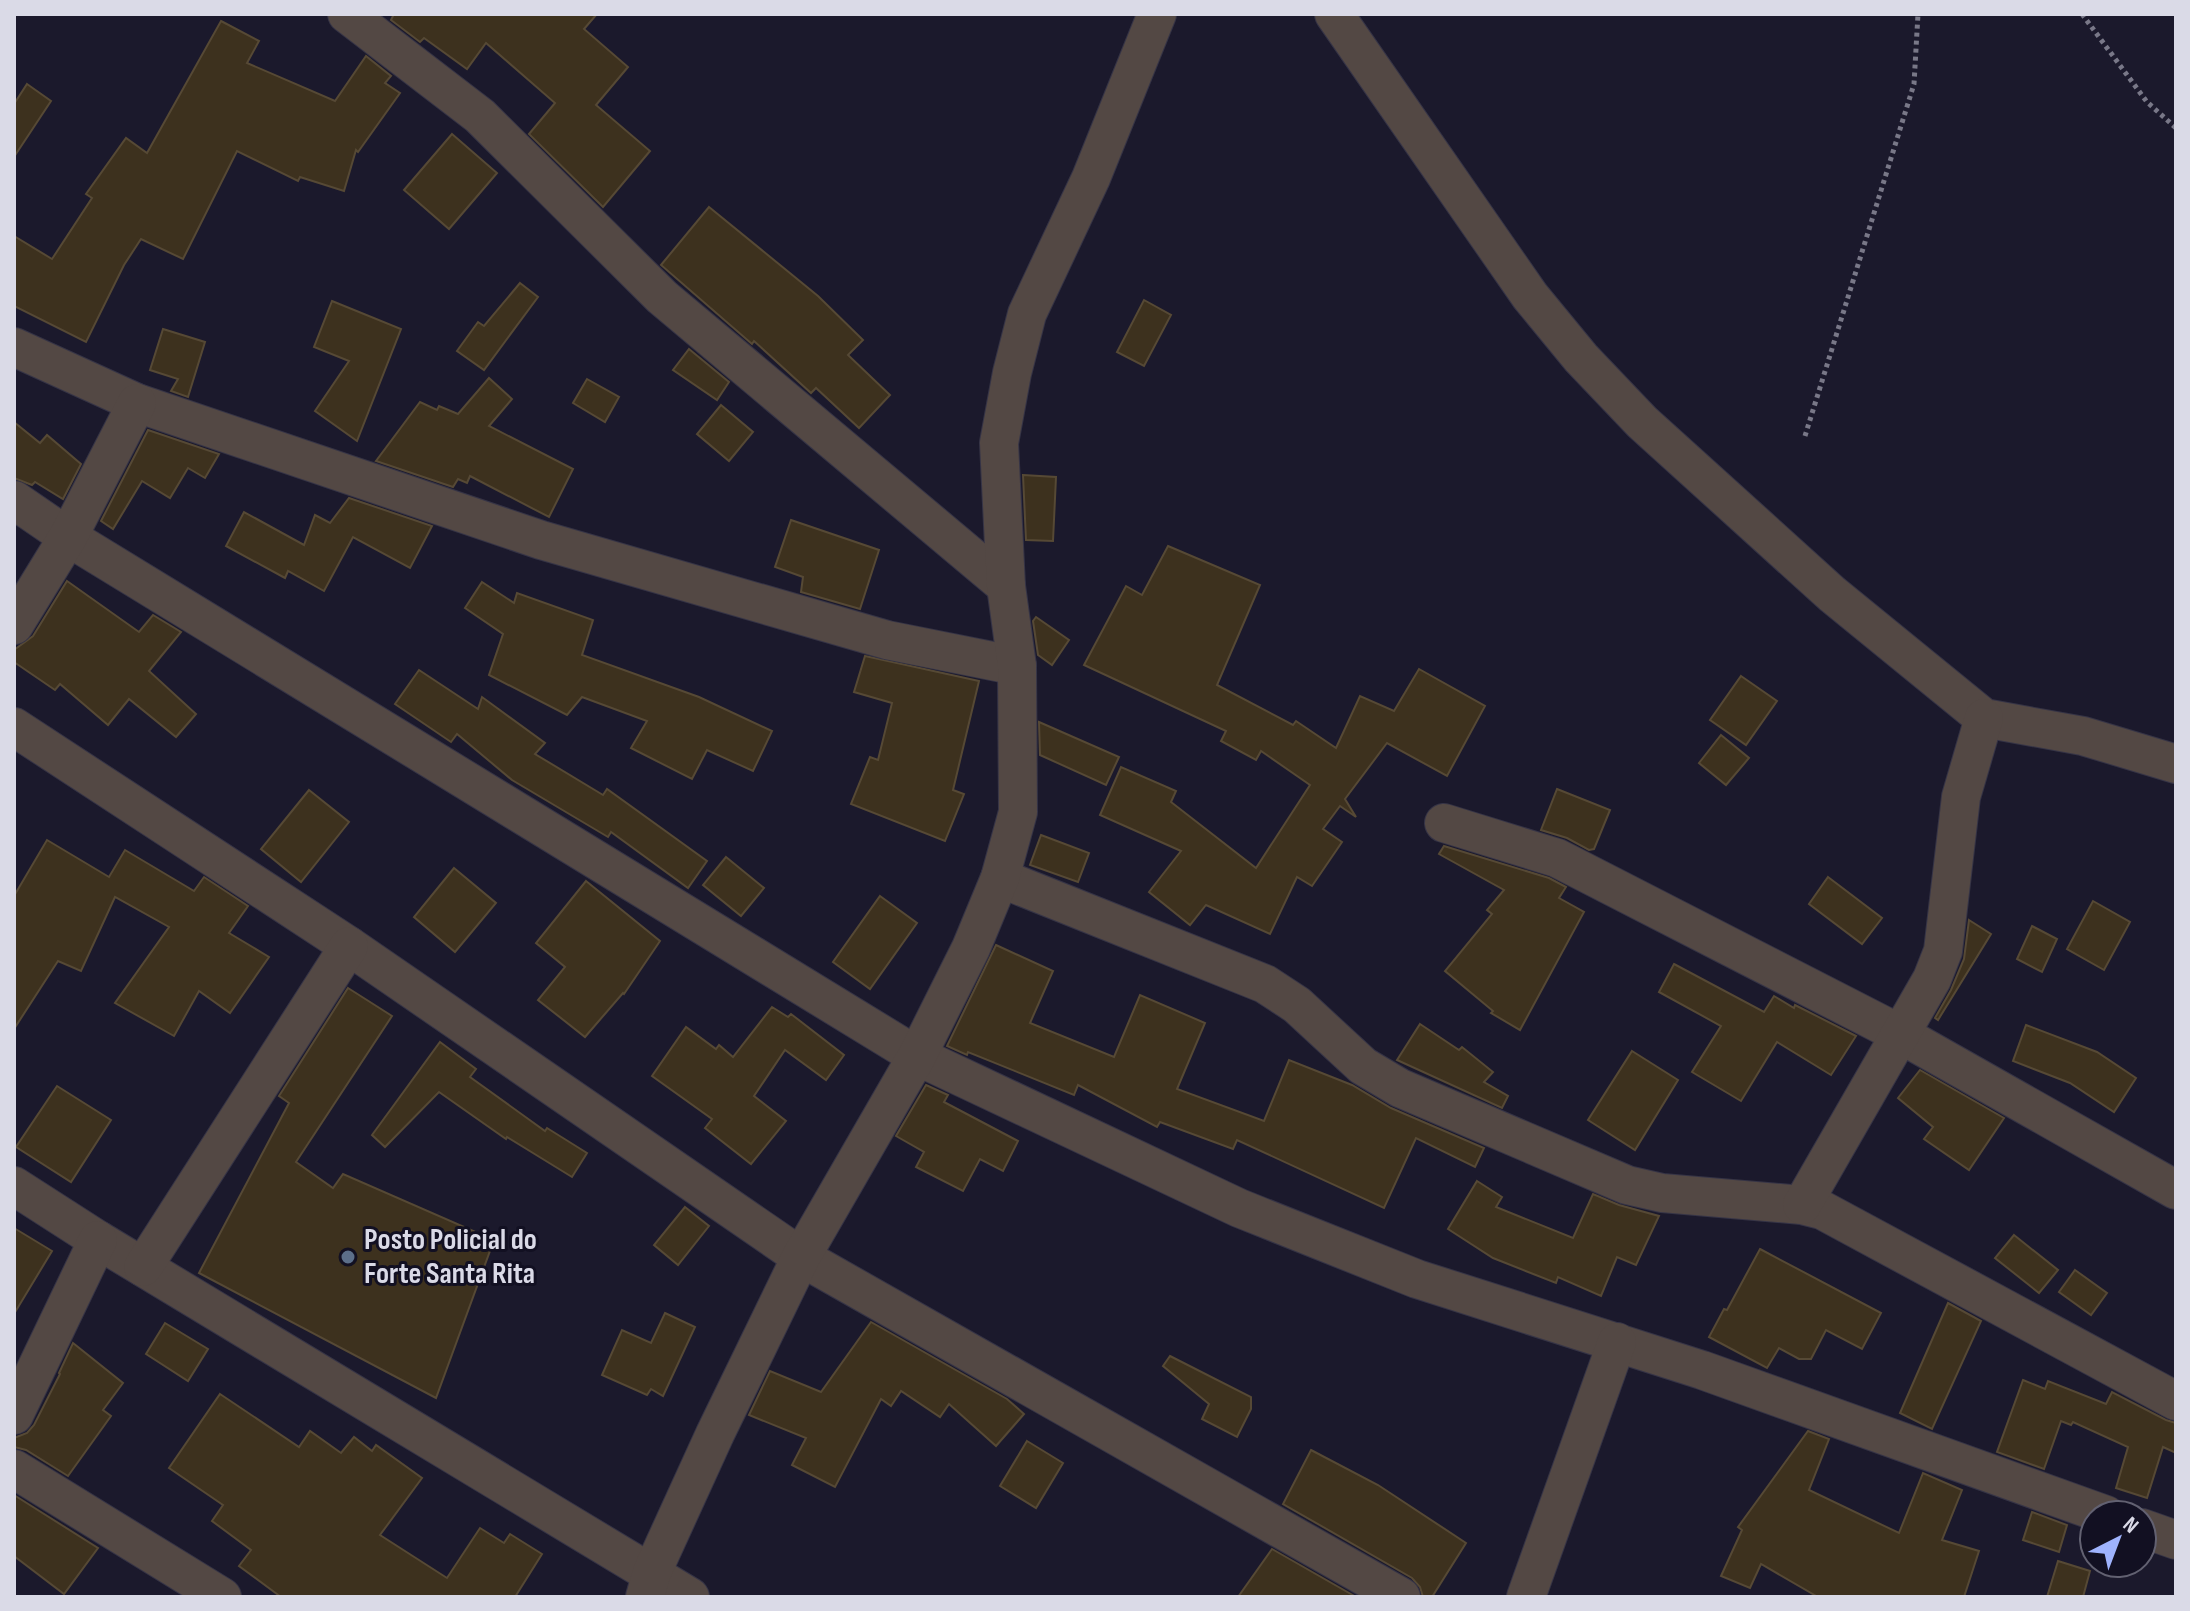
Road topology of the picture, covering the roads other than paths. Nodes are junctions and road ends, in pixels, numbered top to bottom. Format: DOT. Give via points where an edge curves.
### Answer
graph roads {
  1 [pos="347,14"];
  2 [pos="1157,14"];
  3 [pos="1334,14"];
  4 [pos="14,347"];
  5 [pos="137,403"];
  6 [pos="14,500"];
  7 [pos="68,537"];
  8 [pos="1006,586"];
  9 [pos="14,625"];
  10 [pos="1017,666"];
  11 [pos="1984,718"];
  12 [pos="14,727"];
  13 [pos="2176,764"];
  14 [pos="1444,823"];
  15 [pos="1000,878"];
  16 [pos="349,946"];
  17 [pos="1900,1034"];
  18 [pos="917,1056"];
  19 [pos="14,1186"];
  20 [pos="2176,1190"];
  21 [pos="1802,1205"];
  22 [pos="98,1240"];
  23 [pos="801,1257"];
  24 [pos="143,1267"];
  25 [pos="1617,1342"];
  26 [pos="2176,1401"];
  27 [pos="14,1415"];
  28 [pos="14,1469"];
  29 [pos="2078,1505"];
  30 [pos="649,1584"];
  31 [pos="222,1597"];
  32 [pos="690,1597"];
  33 [pos="1401,1597"];
  34 [pos="1526,1597"];
  1 -- 8 [label="street" via="480,116 662,297"];
  2 -- 8 [label="street" via="1091,178 1027,314 999,443"];
  3 -- 11 [label="street" via="1530,296 1581,358 1642,422 1832,594"];
  4 -- 5 [label="street"];
  5 -- 7 [label="street"];
  5 -- 10 [label="street" via="541,540 887,640"];
  6 -- 7 [label="street"];
  7 -- 9 [label="street"];
  7 -- 18 [label="street"];
  8 -- 10 [label="street"];
  10 -- 15 [label="street" via="1018,812"];
  11 -- 13 [label="street" via="2083,736"];
  11 -- 17 [label="street" via="1961,797 1943,951"];
  12 -- 16 [label="street"];
  14 -- 17 [label="street" via="1557,858"];
  15 -- 18 [label="street"];
  15 -- 21 [label="street" via="1265,984 1297,1005 1363,1066 1400,1088 1627,1185"];
  16 -- 23 [label="street"];
  16 -- 24 [label="street"];
  17 -- 20 [label="street"];
  17 -- 21 [label="street"];
  18 -- 23 [label="street"];
  18 -- 25 [label="street" via="1239,1208 1417,1279"];
  19 -- 22 [label="street"];
  21 -- 26 [label="street" via="1822,1210"];
  22 -- 24 [label="street"];
  22 -- 27 [label="street"];
  23 -- 30 [label="street"];
  23 -- 33 [label="street"];
  24 -- 30 [label="street" via="482,1473"];
  25 -- 29 [label="street"];
  25 -- 34 [label="street"];
  28 -- 31 [label="street"];
  30 -- 32 [label="street"];
}
